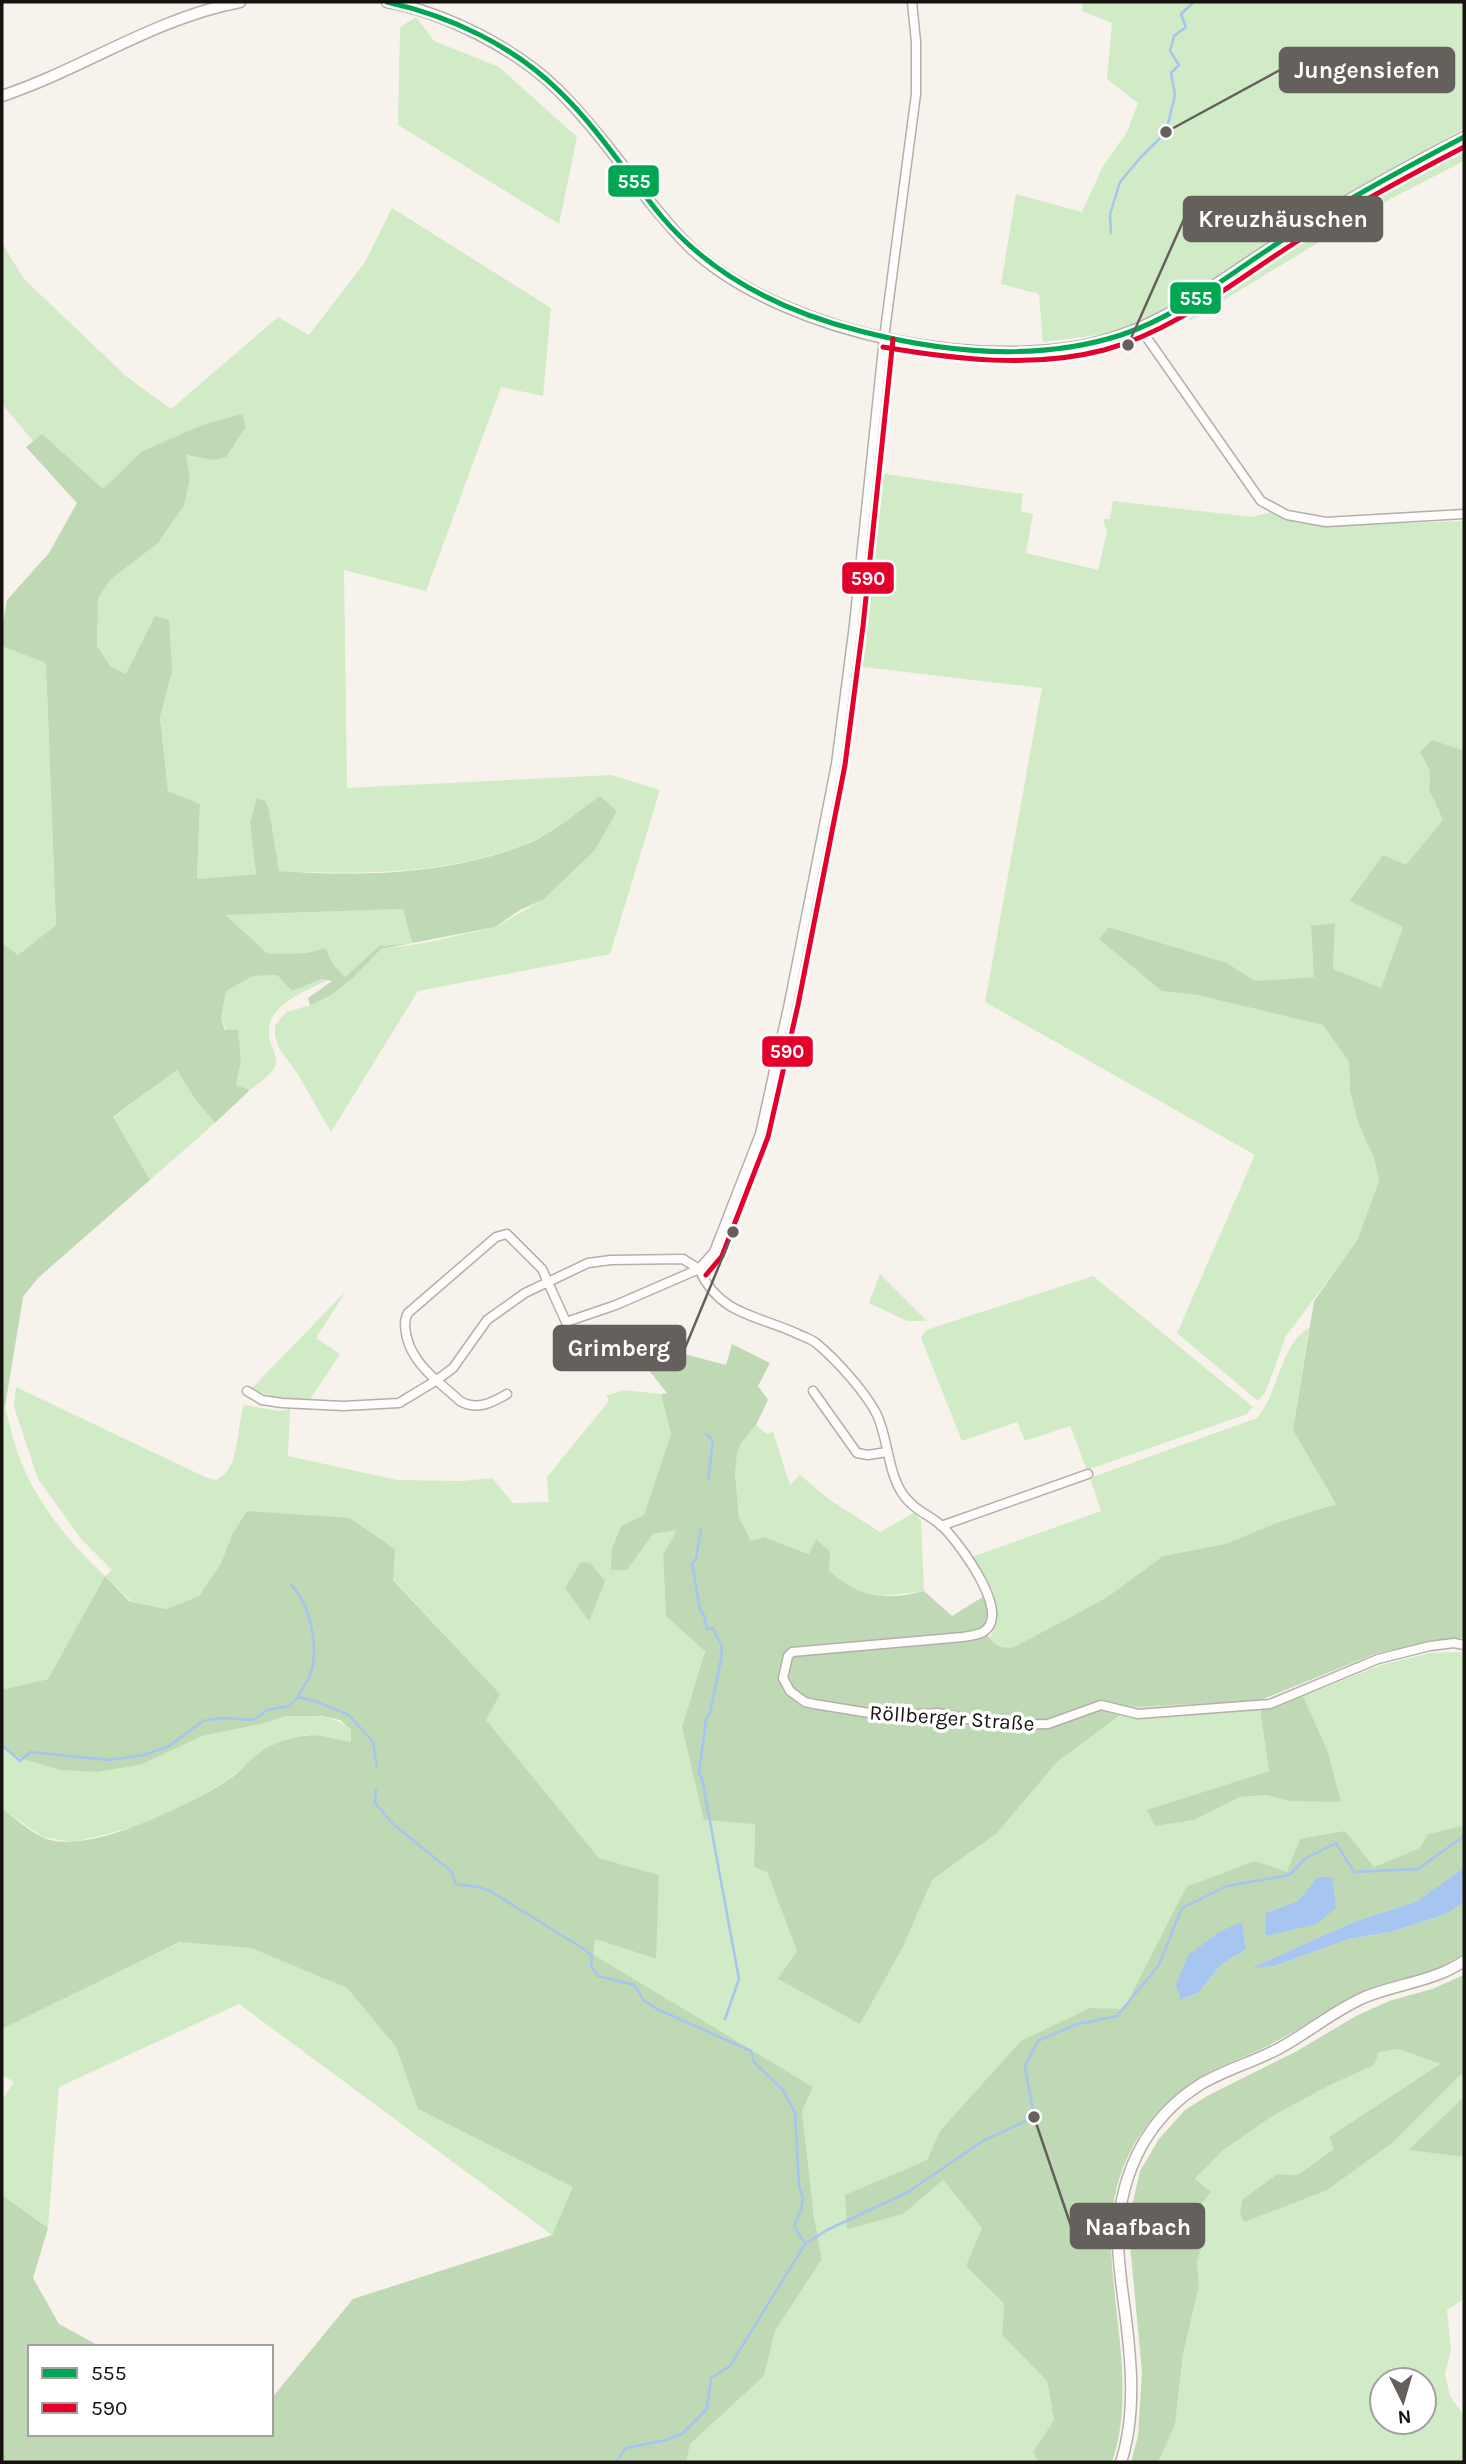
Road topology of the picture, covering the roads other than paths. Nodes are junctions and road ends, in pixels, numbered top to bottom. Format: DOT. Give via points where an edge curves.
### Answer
graph roads {
  1 [pos="240,2"];
  2 [pos="387,2"];
  3 [pos="912,2"];
  4 [pos="2,96"];
  5 [pos="1464,137"];
  6 [pos="1140,328"];
  7 [pos="884,338"];
  8 [pos="1464,514"];
  9 [pos="699,1269"];
  10 [pos="548,1281"];
  11 [pos="437,1380"];
  12 [pos="247,1391"];
  13 [pos="813,1391"];
  14 [pos="507,1394"];
  15 [pos="887,1452"];
  16 [pos="1088,1474"];
  17 [pos="941,1526"];
  18 [pos="1464,1645"];
  19 [pos="1464,1961"];
  20 [pos="1121,2462"];
  1 -- 4 [label="street" via="174,21"];
  2 -- 7 [label="street" via="475,33 540,74 596,133 693,250 732,278 798,313"];
  3 -- 7 [label="street" via="916,94"];
  5 -- 6 [label="street" via="1352,198"];
  6 -- 7 [label="street" via="1100,342 1023,351 975,351"];
  6 -- 8 [label="street" via="1261,501 1287,515 1326,522"];
  7 -- 9 [label="street" via="836,764 789,1003 760,1133 714,1252"];
  9 -- 10 [label="street" via="682,1259 611,1260 587,1263"];
  9 -- 10 [label="street" via="616,1306 566,1322"];
  9 -- 15 [label="street, Röllberger Straße" via="721,1300 814,1342 836,1362 877,1416"];
  10 -- 11 [label="street" via="487,1321 453,1368"];
  10 -- 11 [label="street" via="507,1234 496,1237 408,1313 405,1326 415,1356"];
  11 -- 12 [label="street" via="403,1402 372,1405 282,1403 262,1400"];
  11 -- 14 [label="street" via="467,1405 486,1406"];
  13 -- 15 [label="street" via="858,1453"];
  15 -- 17 [label="street, Röllberger Straße" via="904,1496"];
  16 -- 17 [label="street"];
  17 -- 18 [label="street, Röllberger Straße" via="980,1580 993,1608 986,1630 962,1637 792,1651 783,1678 790,1691 805,1702 888,1716 938,1713 998,1725 1048,1724 1101,1705 1138,1714 1269,1704 1378,1659 1430,1646"];
  19 -- 20 [label="street" via="1366,1997 1279,2049 1202,2084 1178,2100 1139,2146 1125,2180 1118,2231 1131,2397"];
}
